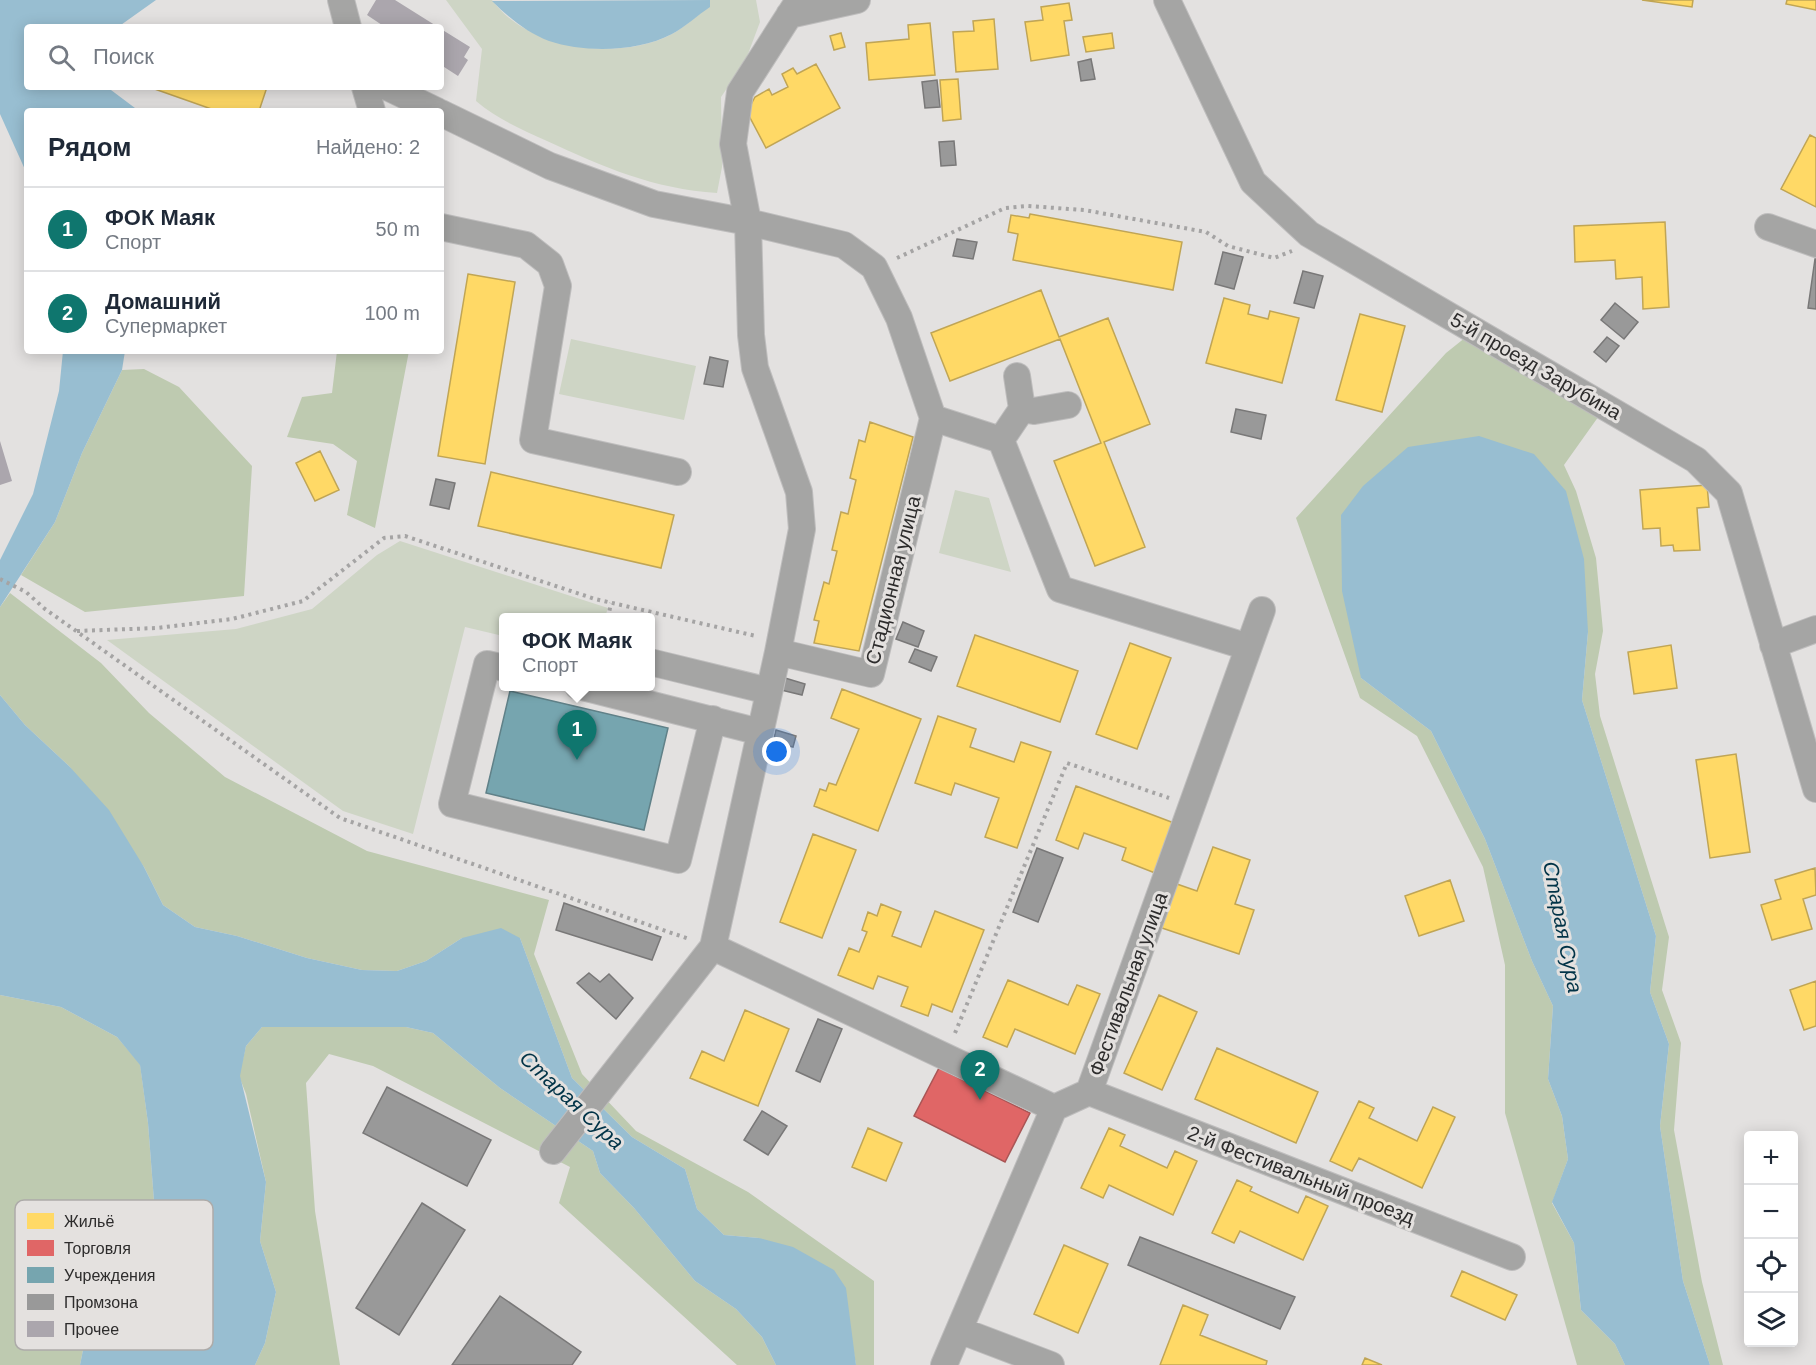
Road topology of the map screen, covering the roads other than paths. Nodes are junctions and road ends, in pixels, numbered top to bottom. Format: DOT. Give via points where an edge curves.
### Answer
graph roads {
  1 [pos="341,0"];
  2 [pos="857,0"];
  3 [pos="1167,0"];
  4 [pos="794,8"];
  5 [pos="347,24"];
  6 [pos="367,90"];
  7 [pos="393,90"];
  8 [pos="371,108"];
  9 [pos="431,108"];
  10 [pos="444,114"];
  11 [pos="748,222"];
  12 [pos="1768,227"];
  13 [pos="444,228"];
  14 [pos="1816,244"];
  15 [pos="1017,376"];
  16 [pos="1068,405"];
  17 [pos="1022,409"];
  18 [pos="933,418"];
  19 [pos="1002,440"];
  20 [pos="678,472"];
  21 [pos="1262,610"];
  22 [pos="1816,630"];
  23 [pos="1773,645"];
  24 [pos="779,646"];
  25 [pos="1248,647"];
  26 [pos="655,663"];
  27 [pos="499,668"];
  28 [pos="595,691"];
  29 [pos="769,692"];
  30 [pos="713,719"];
  31 [pos="760,732"];
  32 [pos="1816,789"];
  33 [pos="713,947"];
  34 [pos="1089,1092"];
  35 [pos="1054,1108"];
  36 [pos="554,1151"];
  37 [pos="1512,1257"];
  38 [pos="959,1330"];
  39 [pos="944,1365"];
  40 [pos="1051,1365"];
  1 -- 5 [label="street"];
  2 -- 4 [label="street"];
  3 -- 23 [label="street, 5-й проезд Зарубина" via="1253,182 1309,234 1696,460 1729,493"];
  4 -- 11 [label="street" via="740,92 733,144"];
  6 -- 8 [label="street"];
  7 -- 9 [label="street"];
  10 -- 11 [label="street" via="550,166 654,204"];
  11 -- 18 [label="street" via="844,245 874,267 899,318"];
  11 -- 24 [label="street" via="755,368 799,492 802,529"];
  12 -- 14 [label="street"];
  13 -- 20 [label="street" via="526,245 550,264 558,286 533,440"];
  15 -- 17 [label="street"];
  16 -- 17 [label="street" via="1034,411"];
  17 -- 19 [label="street"];
  18 -- 19 [label="street"];
  18 -- 24 [label="street, Стадионная улица" via="871,674"];
  19 -- 25 [label="street" via="1060,589"];
  21 -- 25 [label="street, Фестивальная улица"];
  22 -- 23 [label="street"];
  23 -- 32 [label="street, 5-й проезд Зарубина"];
  24 -- 29 [label="street"];
  25 -- 34 [label="street, Фестивальная улица"];
  26 -- 29 [label="street"];
  27 -- 30 [label="street" via="487,664 452,804 678,860"];
  28 -- 30 [label="street"];
  29 -- 31 [label="street"];
  30 -- 31 [label="street"];
  31 -- 33 [label="street"];
  33 -- 35 [label="street"];
  33 -- 36 [label="street"];
  34 -- 35 [label="street, Фестивальная улица"];
  34 -- 37 [label="street, 2-й Фестивальный проезд"];
  35 -- 38 [label="street"];
  38 -- 39 [label="street"];
  38 -- 40 [label="street"];
}
